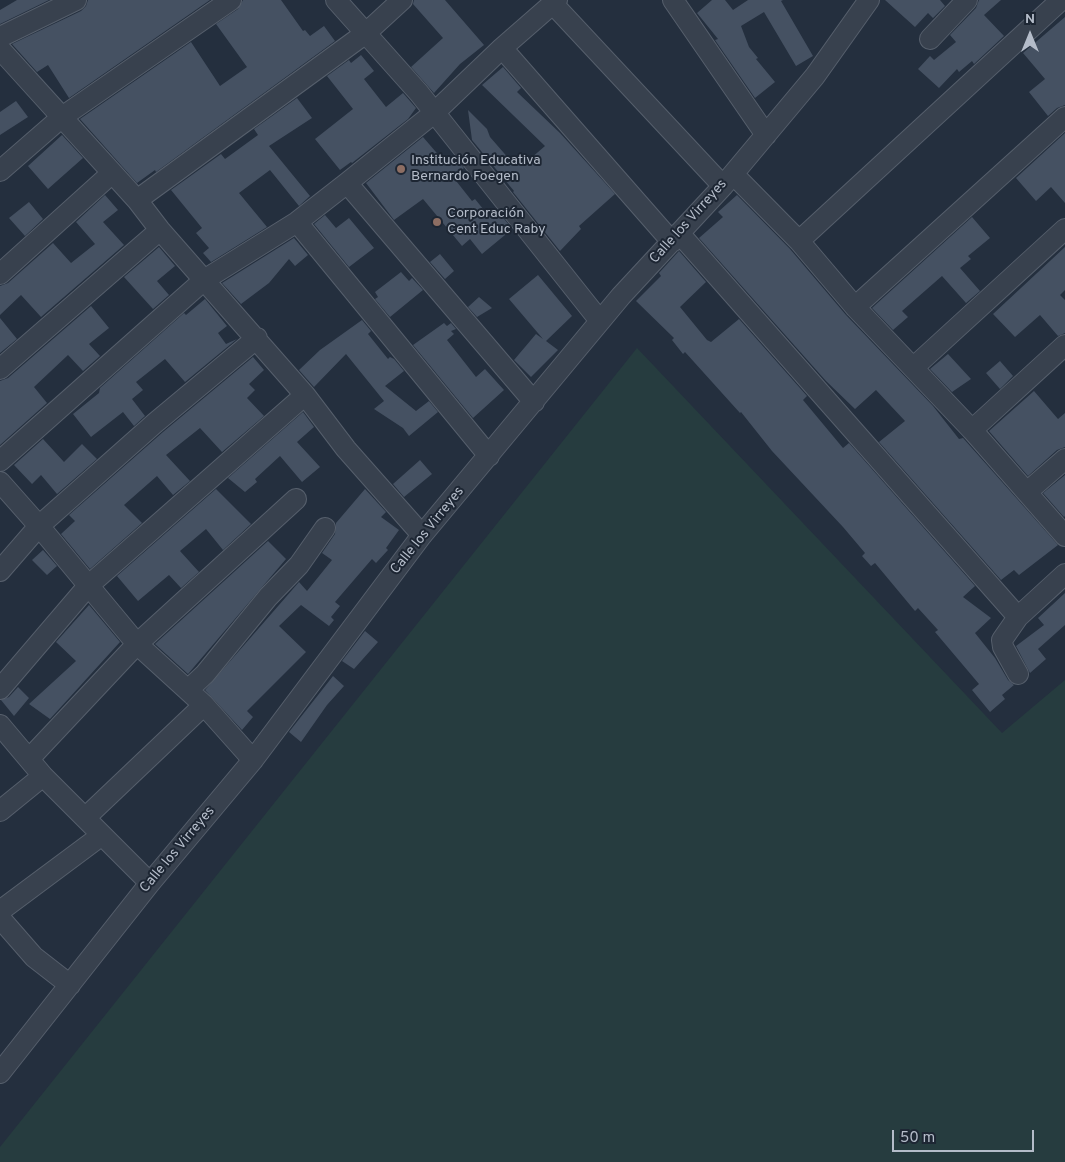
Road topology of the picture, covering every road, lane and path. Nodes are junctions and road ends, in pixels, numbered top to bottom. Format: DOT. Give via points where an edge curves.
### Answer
graph roads {
  1 [pos="76,0"];
  2 [pos="231,0"];
  3 [pos="336,0"];
  4 [pos="402,0"];
  5 [pos="674,0"];
  6 [pos="869,0"];
  7 [pos="967,0"];
  8 [pos="1060,0"];
  9 [pos="555,2"];
  10 [pos="1065,6"];
  11 [pos="366,34"];
  12 [pos="0,37"];
  13 [pos="930,39"];
  14 [pos="502,48"];
  15 [pos="0,49"];
  16 [pos="434,112"];
  17 [pos="62,117"];
  18 [pos="1065,117"];
  19 [pos="766,135"];
  20 [pos="0,171"];
  21 [pos="112,173"];
  22 [pos="728,180"];
  23 [pos="347,183"];
  24 [pos="137,200"];
  25 [pos="297,222"];
  26 [pos="1065,229"];
  27 [pos="160,230"];
  28 [pos="676,238"];
  29 [pos="799,241"];
  30 [pos="0,274"];
  31 [pos="204,280"];
  32 [pos="855,307"];
  33 [pos="600,321"];
  34 [pos="257,338"];
  35 [pos="1065,345"];
  36 [pos="914,367"];
  37 [pos="0,369"];
  38 [pos="305,395"];
  39 [pos="534,402"];
  40 [pos="972,430"];
  41 [pos="489,456"];
  42 [pos="1065,459"];
  43 [pos="0,461"];
  44 [pos="0,482"];
  45 [pos="1027,492"];
  46 [pos="296,499"];
  47 [pos="39,526"];
  48 [pos="325,528"];
  49 [pos="422,535"];
  50 [pos="1065,536"];
  51 [pos="0,571"];
  52 [pos="1065,574"];
  53 [pos="88,586"];
  54 [pos="1018,617"];
  55 [pos="137,644"];
  56 [pos="1018,674"];
  57 [pos="0,689"];
  58 [pos="188,690"];
  59 [pos="204,705"];
  60 [pos="0,725"];
  61 [pos="28,759"];
  62 [pos="253,760"];
  63 [pos="43,776"];
  64 [pos="0,811"];
  65 [pos="85,818"];
  66 [pos="102,835"];
  67 [pos="150,883"];
  68 [pos="0,911"];
  69 [pos="0,918"];
  70 [pos="70,985"];
  71 [pos="0,1073"];
  1 -- 12 [label="street"];
  2 -- 17 [label="street"];
  3 -- 11 [label="street"];
  4 -- 11 [label="street"];
  5 -- 19 [label="street"];
  6 -- 19 [label="street, Calle los Virreyes" via="815,76"];
  7 -- 13 [label="street"];
  8 -- 10 [label="street"];
  8 -- 29 [label="street"];
  9 -- 14 [label="street"];
  9 -- 22 [label="street"];
  11 -- 16 [label="street"];
  11 -- 24 [label="street"];
  14 -- 16 [label="street"];
  14 -- 28 [label="street"];
  15 -- 17 [label="street"];
  16 -- 23 [label="street"];
  16 -- 33 [label="street"];
  17 -- 20 [label="street"];
  17 -- 21 [label="street"];
  18 -- 32 [label="street"];
  19 -- 22 [label="street, Calle los Virreyes"];
  21 -- 24 [label="street"];
  21 -- 30 [label="street"];
  22 -- 28 [label="street, Calle los Virreyes"];
  22 -- 29 [label="street"];
  23 -- 25 [label="street"];
  23 -- 39 [label="street"];
  24 -- 27 [label="street"];
  25 -- 31 [label="street"];
  25 -- 41 [label="street"];
  26 -- 36 [label="street"];
  27 -- 31 [label="street"];
  27 -- 37 [label="street"];
  28 -- 33 [label="street, Calle los Virreyes"];
  28 -- 54 [label="street"];
  29 -- 32 [label="street"];
  31 -- 34 [label="street"];
  31 -- 43 [label="street"];
  32 -- 36 [label="street"];
  33 -- 39 [label="street, Calle los Virreyes"];
  34 -- 38 [label="street"];
  34 -- 47 [label="street"];
  35 -- 40 [label="street"];
  36 -- 40 [label="street"];
  38 -- 49 [label="street" via="346,449"];
  38 -- 53 [label="street"];
  39 -- 41 [label="street, Calle los Virreyes"];
  40 -- 45 [label="street"];
  41 -- 49 [label="street, Calle los Virreyes"];
  42 -- 45 [label="street"];
  44 -- 47 [label="street"];
  45 -- 50 [label="street"];
  46 -- 55 [label="street"];
  47 -- 51 [label="street"];
  47 -- 53 [label="street"];
  48 -- 58 [label="street" via="299,565"];
  49 -- 62 [label="street, Calle los Virreyes"];
  52 -- 54 [label="street"];
  53 -- 55 [label="street"];
  53 -- 57 [label="street"];
  54 -- 56 [label="street" via="1002,640"];
  55 -- 58 [label="street"];
  55 -- 61 [label="street"];
  58 -- 59 [label="street"];
  59 -- 62 [label="street"];
  59 -- 65 [label="street"];
  60 -- 61 [label="street"];
  61 -- 63 [label="street"];
  62 -- 67 [label="street, Calle los Virreyes"];
  63 -- 64 [label="street"];
  63 -- 65 [label="street"];
  65 -- 66 [label="street"];
  66 -- 67 [label="street"];
  66 -- 68 [label="street"];
  67 -- 70 [label="street, Calle los Virreyes"];
  69 -- 70 [label="street" via="34,958"];
  70 -- 71 [label="street, Calle los Virreyes"];
}
